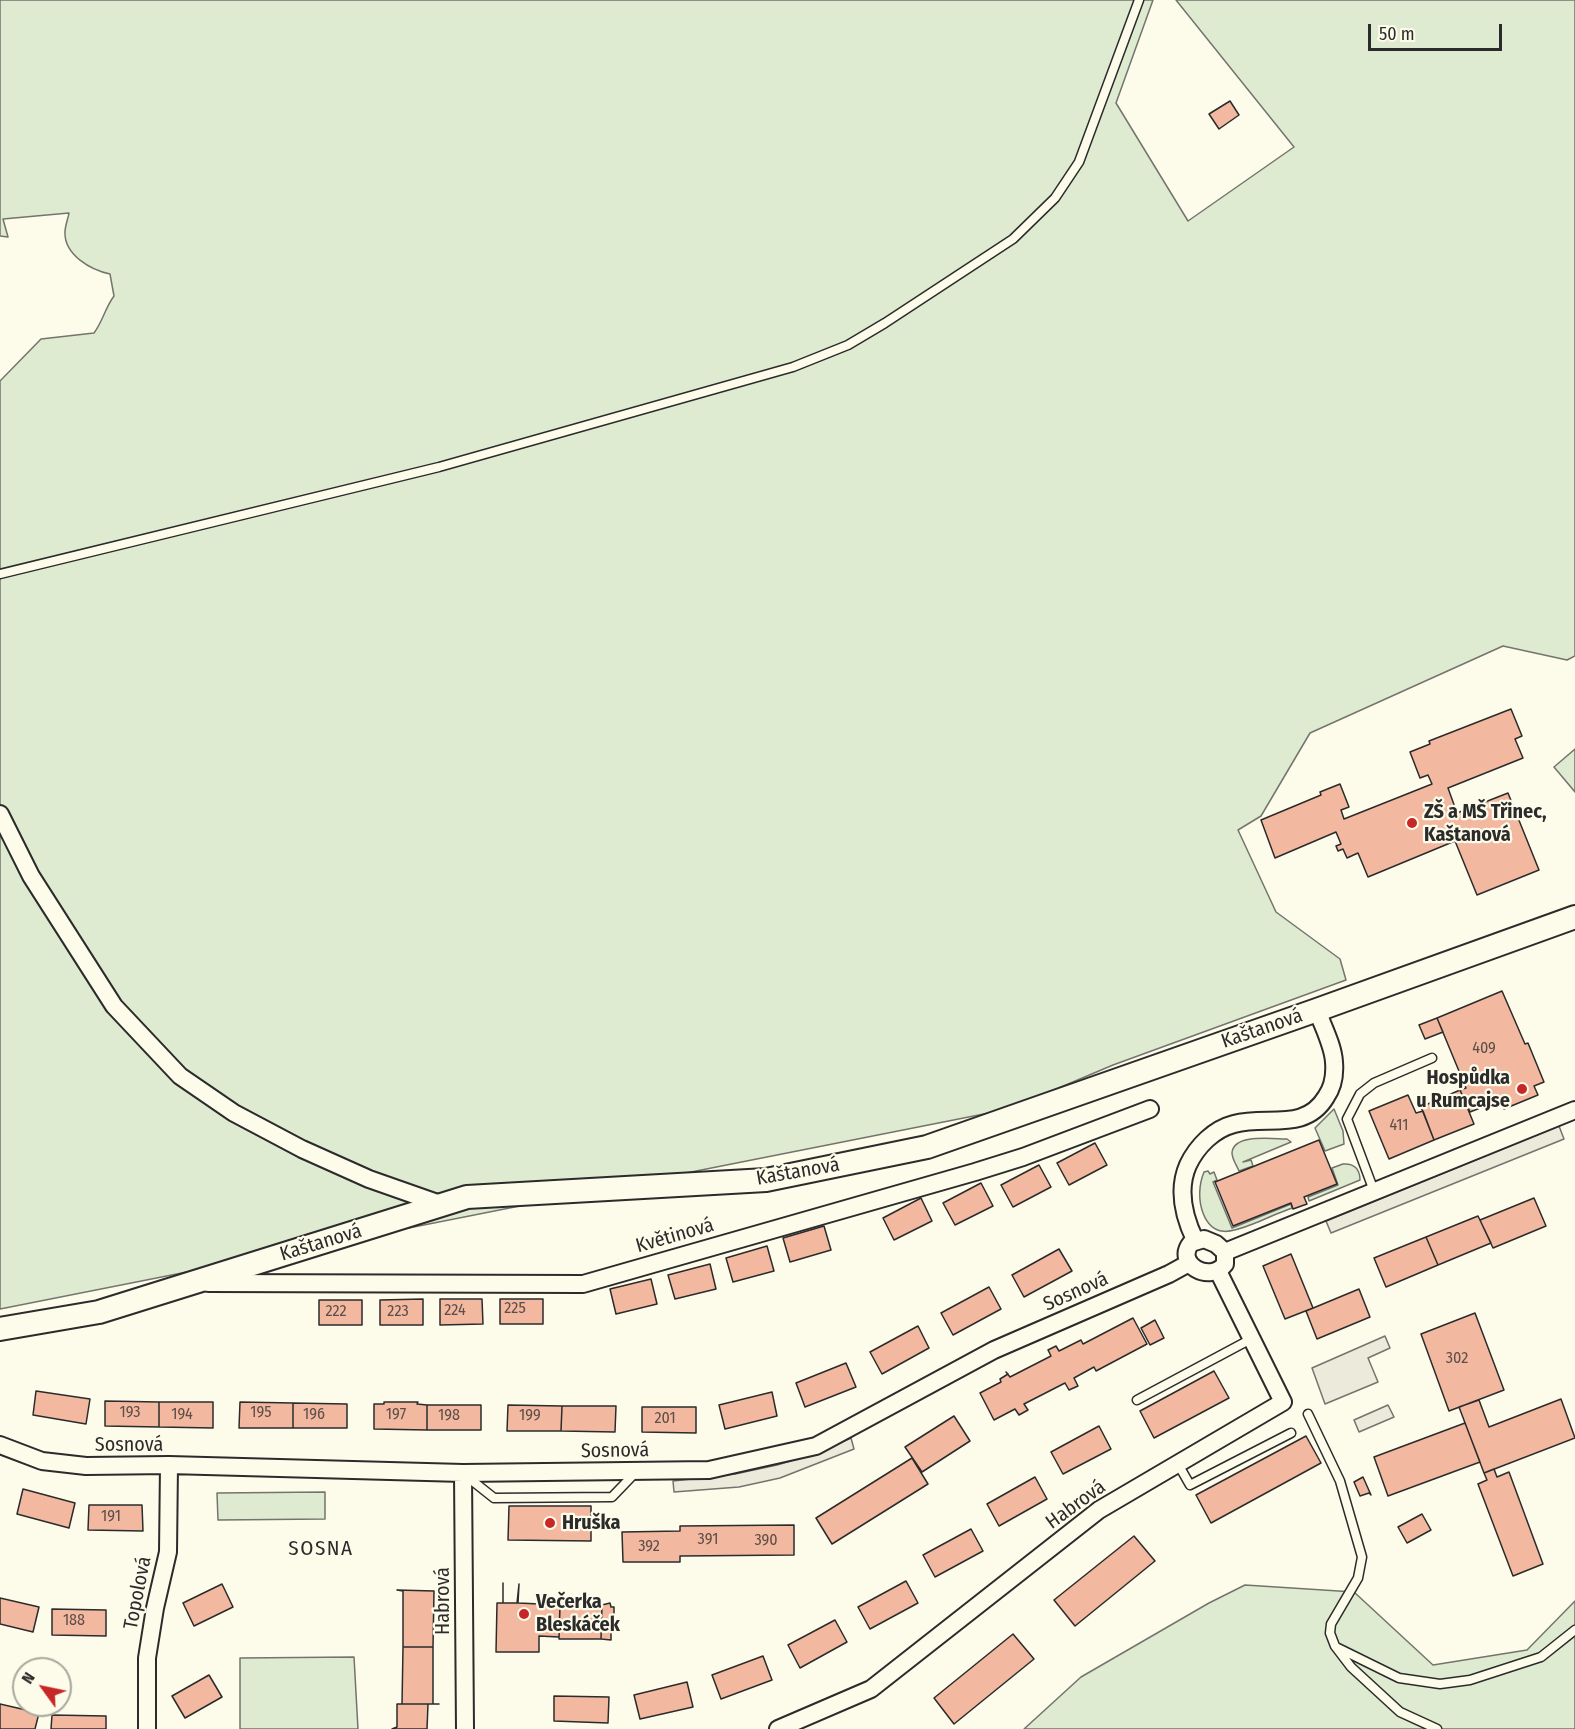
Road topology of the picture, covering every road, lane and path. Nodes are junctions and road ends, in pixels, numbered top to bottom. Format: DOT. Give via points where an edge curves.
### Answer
graph roads {
  1 [pos="1138,0"];
  2 [pos="0,574"];
  3 [pos="0,814"];
  4 [pos="1575,917"];
  5 [pos="1317,1010"];
  6 [pos="1432,1058"];
  7 [pos="1150,1109"];
  8 [pos="1575,1110"];
  9 [pos="1374,1191"];
  10 [pos="443,1205"];
  11 [pos="1195,1240"];
  12 [pos="1225,1252"];
  13 [pos="1189,1263"];
  14 [pos="1218,1271"];
  15 [pos="192,1283"];
  16 [pos="0,1329"];
  17 [pos="1251,1339"];
  18 [pos="1137,1400"];
  19 [pos="1308,1414"];
  20 [pos="1291,1433"];
  21 [pos="0,1445"];
  22 [pos="1178,1464"];
  23 [pos="168,1465"];
  24 [pos="637,1472"];
  25 [pos="463,1473"];
  26 [pos="1575,1630"];
  27 [pos="1335,1646"];
  28 [pos="147,1729"];
  29 [pos="465,1729"];
  30 [pos="778,1729"];
  31 [pos="1437,1729"];
  1 -- 2 [label="lane" via="1079,162 1055,198 1013,239 848,345 793,367 439,467"];
  3 -- 10 [label="street" via="31,876 114,1006 180,1076 234,1113 302,1149 369,1179"];
  4 -- 5 [label="street, Kaštanová"];
  5 -- 10 [label="street, Kaštanová" via="927,1147 766,1180 467,1197"];
  5 -- 11 [label="street" via="1334,1062 1330,1091 1318,1108 1304,1117 1237,1123 1202,1144 1187,1167 1183,1190 1184,1212"];
  6 -- 9 [label="lane" via="1374,1083 1360,1094 1347,1119"];
  7 -- 15 [label="street, Květinová" via="975,1172 583,1284"];
  8 -- 9 [label="street"];
  9 -- 12 [label="street"];
  10 -- 15 [label="street, Kaštanová"];
  11 -- 12 [label="street" via="1210,1241"];
  11 -- 13 [label="street" via="1185,1252"];
  12 -- 14 [label="street" via="1225,1264"];
  13 -- 14 [label="street" via="1204,1272"];
  13 -- 24 [label="street, Sosnová" via="994,1350 816,1446 709,1470"];
  14 -- 17 [label="street, Habrová"];
  15 -- 16 [label="street, Kaštanová" via="99,1312"];
  17 -- 18 [label="lane"];
  17 -- 22 [label="street, Habrová" via="1283,1402"];
  19 -- 27 [label="lane" via="1340,1481 1362,1557 1358,1578 1331,1624"];
  20 -- 22 [label="lane" via="1190,1485"];
  21 -- 23 [label="street, Sosnová" via="42,1461 86,1466"];
  22 -- 30 [label="street, Habrová" via="1099,1510 871,1689"];
  23 -- 25 [label="street, Sosnová"];
  23 -- 28 [label="street, Topolová" via="168,1552 147,1658"];
  24 -- 25 [label="street, Sosnová"];
  24 -- 25 [label="lane" via="612,1497 530,1498 494,1498"];
  25 -- 29 [label="street, Habrová"];
  26 -- 27 [label="lane" via="1541,1657 1470,1680 1440,1684 1399,1678"];
  27 -- 31 [label="lane" via="1351,1667 1400,1712"];
}
